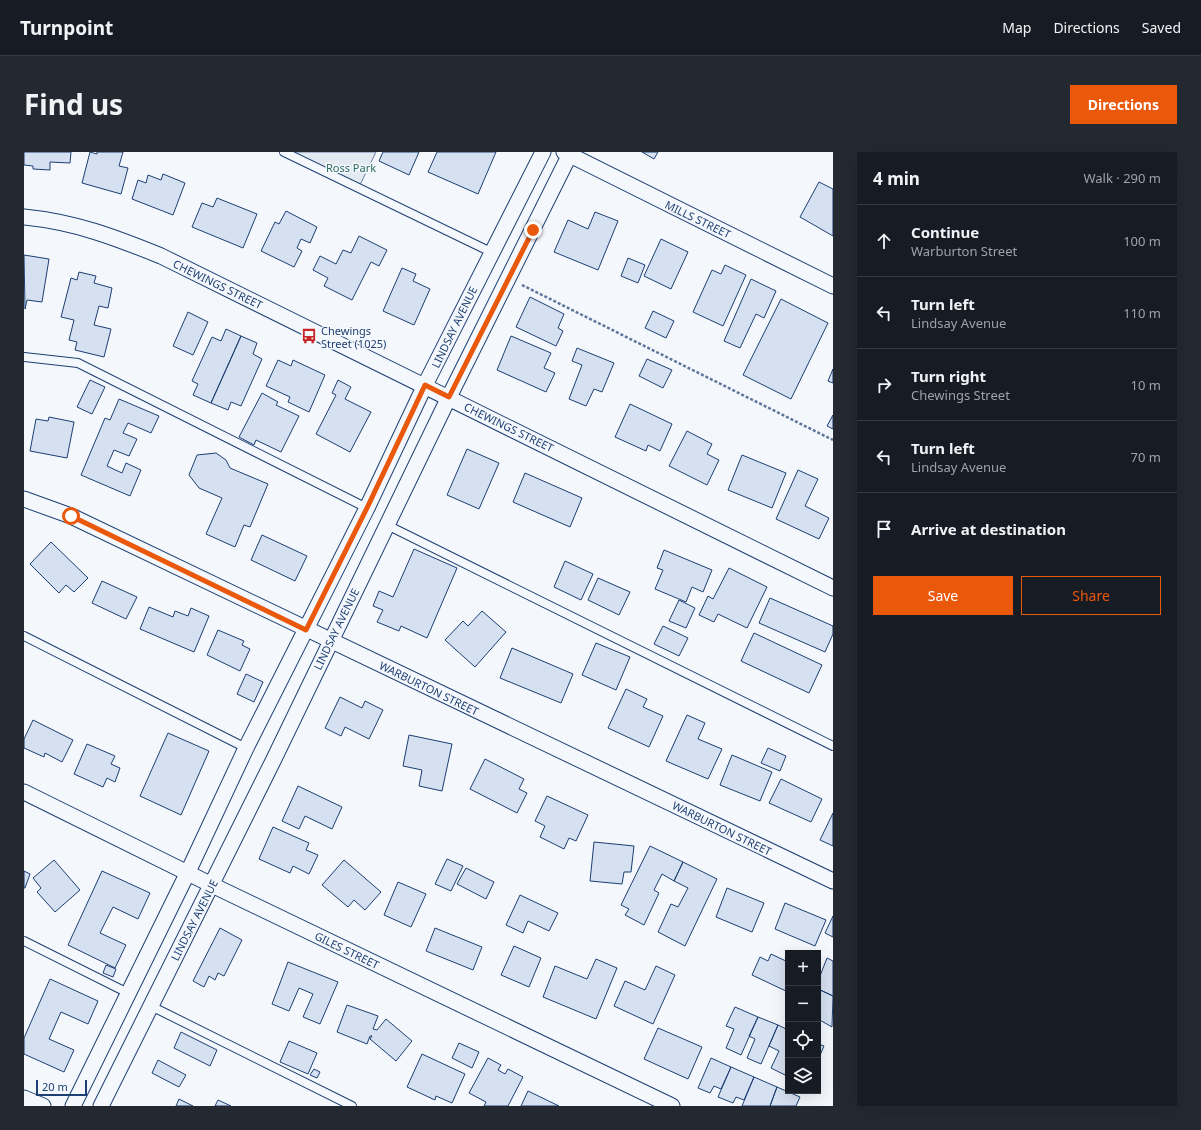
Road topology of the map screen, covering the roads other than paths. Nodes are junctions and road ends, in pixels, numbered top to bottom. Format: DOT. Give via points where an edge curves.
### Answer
graph roads {
  1 [pos="284,152"];
  2 [pos="543,152"];
  3 [pos="568,153"];
  4 [pos="24,217"];
  5 [pos="491,252"];
  6 [pos="833,286"];
  7 [pos="24,357"];
  8 [pos="425,385"];
  9 [pos="449,397"];
  10 [pos="24,499"];
  11 [pos="367,508"];
  12 [pos="387,525"];
  13 [pos="833,588"];
  14 [pos="306,630"];
  15 [pos="24,636"];
  16 [pos="330,641"];
  17 [pos="833,746"];
  18 [pos="246,748"];
  19 [pos="24,792"];
  20 [pos="188,872"];
  21 [pos="833,881"];
  22 [pos="212,885"];
  23 [pos="24,941"];
  24 [pos="128,993"];
  25 [pos="151,1006"];
  26 [pos="24,1098"];
  27 [pos="43,1106"];
  28 [pos="73,1106"];
  29 [pos="101,1106"];
  30 [pos="352,1106"];
  31 [pos="672,1106"];
  1 -- 5 [label="lane"];
  2 -- 5 [label="street, LINDSAY AVENUE"];
  3 -- 6 [label="street, MILLS STREET"];
  3 -- 9 [label="street, LINDSAY AVENUE" via="509,279"];
  4 -- 8 [label="street, CHEWINGS STREET" via="56,220 102,232 161,256"];
  5 -- 8 [label="street, LINDSAY AVENUE"];
  7 -- 11 [label="lane" via="78,363"];
  8 -- 9 [label="street, CHEWINGS STREET"];
  8 -- 11 [label="street, LINDSAY AVENUE"];
  9 -- 12 [label="street, LINDSAY AVENUE"];
  9 -- 13 [label="street, CHEWINGS STREET"];
  10 -- 14 [label="street, WARBURTON STREET" via="71,516"];
  11 -- 14 [label="street, LINDSAY AVENUE"];
  12 -- 16 [label="street, LINDSAY AVENUE"];
  12 -- 17 [label="lane"];
  14 -- 16 [label="street, WARBURTON STREET"];
  14 -- 18 [label="street, LINDSAY AVENUE"];
  15 -- 18 [label="lane"];
  16 -- 21 [label="street, WARBURTON STREET"];
  16 -- 22 [label="street, LINDSAY AVENUE"];
  18 -- 20 [label="street, LINDSAY AVENUE"];
  19 -- 20 [label="street, GILES STREET"];
  20 -- 22 [label="street, GILES STREET"];
  20 -- 24 [label="street, LINDSAY AVENUE"];
  22 -- 25 [label="street, LINDSAY AVENUE"];
  22 -- 31 [label="street, GILES STREET"];
  23 -- 24 [label="lane"];
  24 -- 28 [label="street, LINDSAY AVENUE"];
  25 -- 29 [label="street, LINDSAY AVENUE"];
  25 -- 30 [label="lane"];
  26 -- 27 [label="street"];
}
